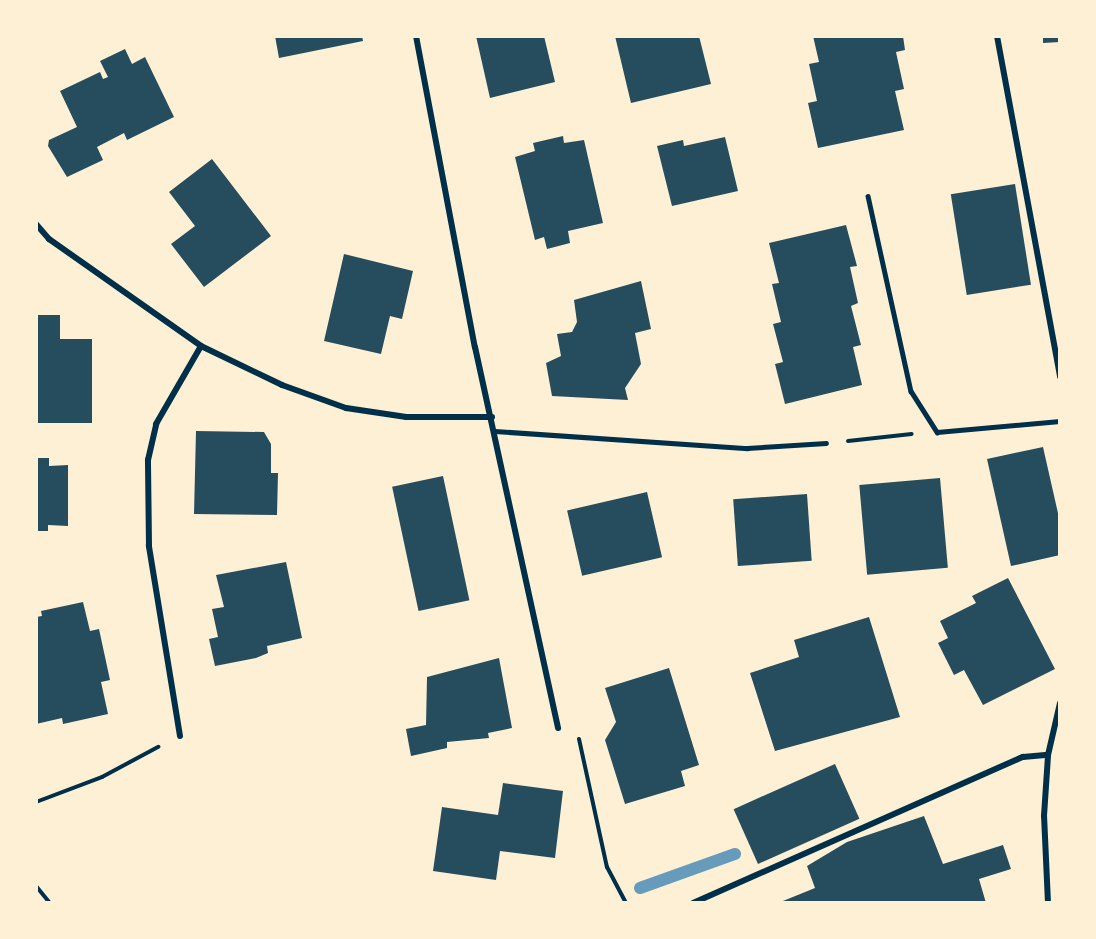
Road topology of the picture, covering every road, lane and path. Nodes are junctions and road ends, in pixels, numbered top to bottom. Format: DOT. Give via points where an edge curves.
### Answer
graph roads {
  1 [pos="416,36"];
  2 [pos="997,36"];
  3 [pos="868,196"];
  4 [pos="36,224"];
  5 [pos="201,346"];
  6 [pos="1060,377"];
  7 [pos="492,417"];
  8 [pos="1060,421"];
  9 [pos="495,431"];
  10 [pos="938,432"];
  11 [pos="826,443"];
  12 [pos="1060,703"];
  13 [pos="558,728"];
  14 [pos="180,736"];
  15 [pos="1048,755"];
  16 [pos="36,802"];
  17 [pos="36,886"];
  18 [pos="50,903"];
  19 [pos="626,903"];
  20 [pos="693,903"];
  21 [pos="1048,903"];
  1 -- 7 [label="street"];
  2 -- 6 [label="street"];
  3 -- 10 [label="lane" via="911,391"];
  4 -- 5 [label="street" via="49,239"];
  5 -- 7 [label="street" via="282,385 346,408 406,417"];
  5 -- 14 [label="street" via="156,424 148,460 149,546"];
  7 -- 9 [label="street"];
  8 -- 10 [label="lane"];
  9 -- 11 [label="lane" via="747,448"];
  9 -- 13 [label="street"];
  10 -- 11 [label="path"];
  12 -- 15 [label="street"];
  13 -- 19 [label="path" via="578,737 607,867"];
  14 -- 16 [label="path" via="102,777"];
  15 -- 20 [label="street" via="1023,757"];
  15 -- 21 [label="street" via="1044,816"];
  17 -- 18 [label="path"];
}
